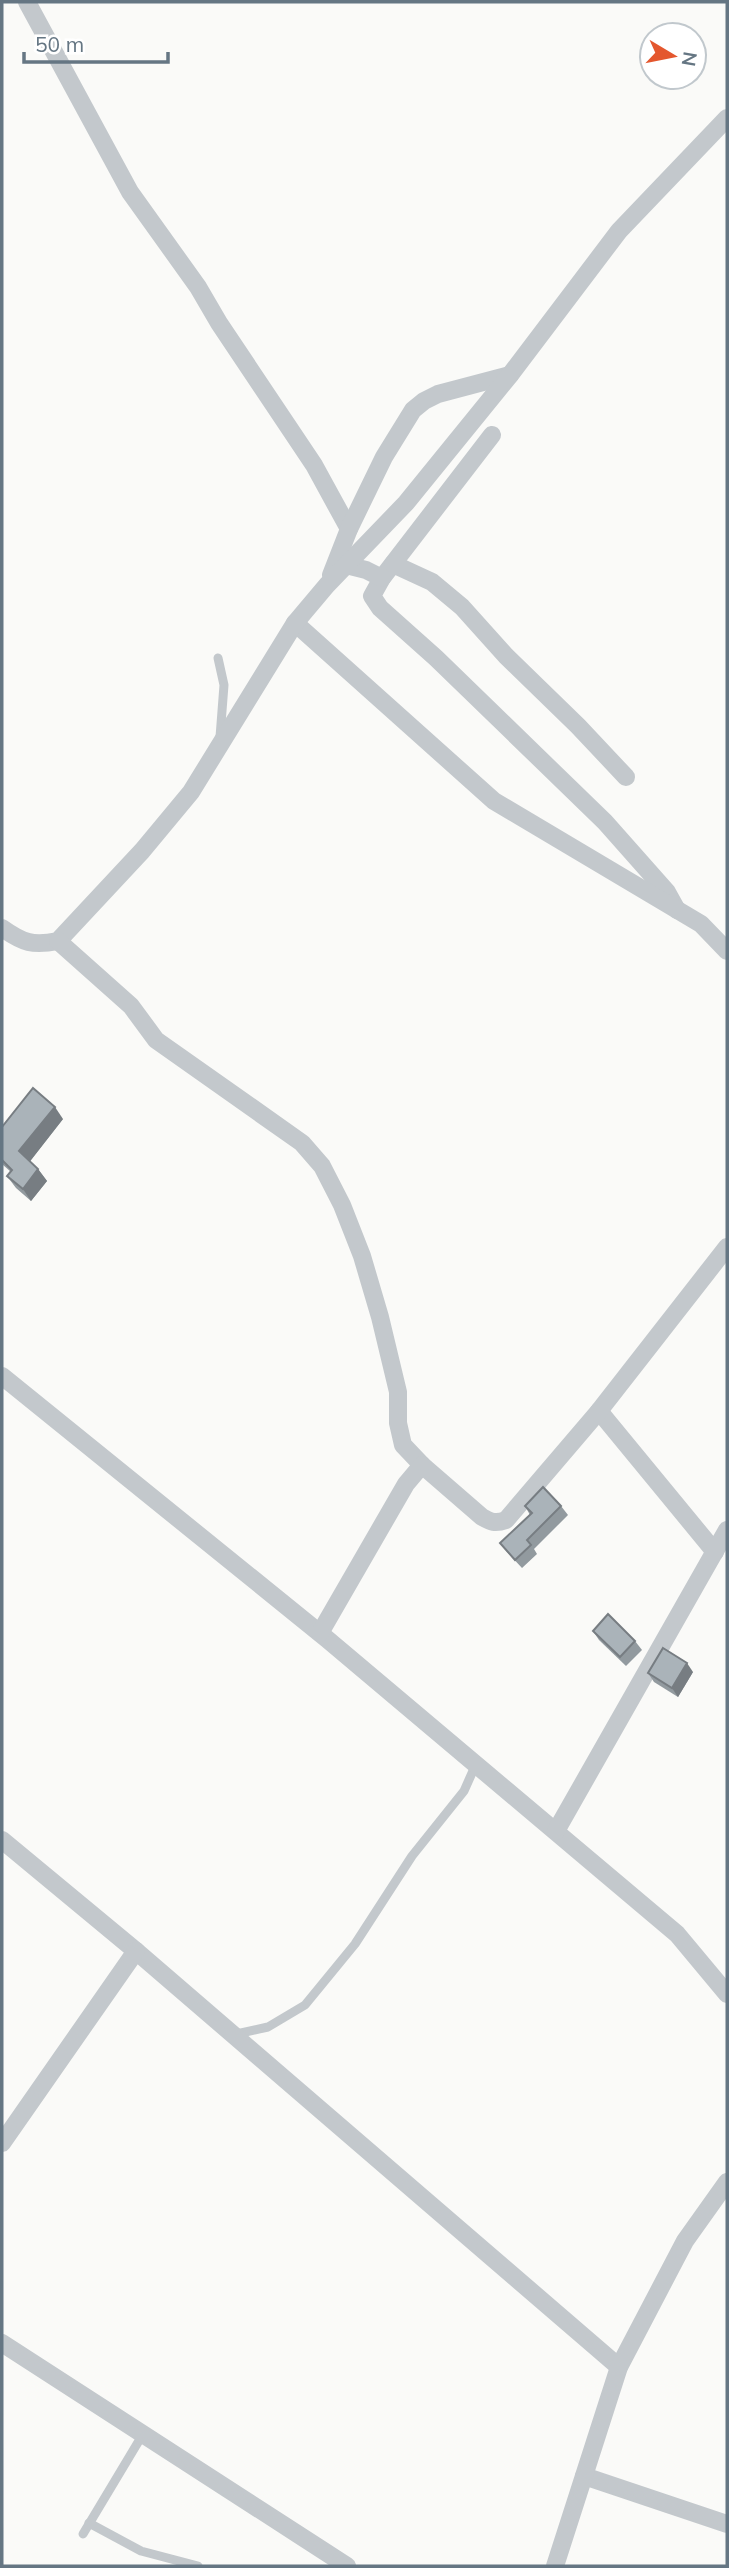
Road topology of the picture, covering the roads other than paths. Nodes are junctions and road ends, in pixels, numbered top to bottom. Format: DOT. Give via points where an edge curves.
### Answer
graph roads {
  1 [pos="27,2"];
  2 [pos="727,118"];
  3 [pos="510,375"];
  4 [pos="492,435"];
  5 [pos="349,529"];
  6 [pos="346,565"];
  7 [pos="387,570"];
  8 [pos="327,585"];
  9 [pos="295,623"];
  10 [pos="218,658"];
  11 [pos="220,743"];
  12 [pos="626,777"];
  13 [pos="677,911"];
  14 [pos="2,928"];
  15 [pos="58,940"];
  16 [pos="727,951"];
  17 [pos="727,1247"];
  18 [pos="2,1376"];
  19 [pos="599,1411"];
  20 [pos="422,1465"];
  21 [pos="727,1530"];
  22 [pos="715,1552"];
  23 [pos="320,1633"];
  24 [pos="476,1764"];
  25 [pos="555,1831"];
  26 [pos="2,1840"];
  27 [pos="136,1951"];
  28 [pos="727,1994"];
  29 [pos="232,2035"];
  30 [pos="2,2143"];
  31 [pos="727,2182"];
  32 [pos="2,2343"];
  33 [pos="619,2367"];
  34 [pos="143,2434"];
  35 [pos="584,2476"];
  36 [pos="89,2523"];
  37 [pos="727,2524"];
  38 [pos="83,2534"];
  39 [pos="198,2566"];
  40 [pos="347,2566"];
  41 [pos="555,2566"];
  1 -- 5 [label="street" via="130,192 314,465"];
  2 -- 3 [label="street" via="619,231"];
  3 -- 5 [label="street" via="438,394 413,410"];
  3 -- 6 [label="street" via="406,503"];
  4 -- 7 [label="street"];
  5 -- 8 [label="street"];
  6 -- 7 [label="street"];
  6 -- 8 [label="street"];
  7 -- 12 [label="street" via="432,582 462,607"];
  7 -- 13 [label="street" via="372,596 380,608 605,822 667,892"];
  8 -- 9 [label="street"];
  9 -- 11 [label="street"];
  9 -- 13 [label="street" via="494,801"];
  10 -- 11 [label="lane" via="224,685"];
  11 -- 15 [label="street" via="191,792"];
  13 -- 16 [label="street" via="701,924"];
  14 -- 15 [label="street" via="19,940 39,945"];
  15 -- 20 [label="street" via="131,1006 156,1040 302,1143 322,1166 362,1256 380,1317 398,1391 403,1445"];
  17 -- 19 [label="street"];
  18 -- 23 [label="street"];
  19 -- 20 [label="street" via="506,1520 497,1523 482,1517"];
  19 -- 22 [label="street"];
  20 -- 23 [label="street" via="406,1484"];
  21 -- 22 [label="street"];
  22 -- 25 [label="street"];
  23 -- 24 [label="street"];
  24 -- 25 [label="street"];
  24 -- 29 [label="lane" via="464,1791 412,1856 355,1944 305,2005 268,2027"];
  25 -- 28 [label="street" via="677,1934"];
  26 -- 27 [label="street"];
  27 -- 29 [label="street"];
  27 -- 30 [label="street"];
  29 -- 33 [label="street"];
  31 -- 33 [label="street" via="685,2241"];
  32 -- 34 [label="street"];
  33 -- 35 [label="street"];
  34 -- 36 [label="lane"];
  34 -- 40 [label="street"];
  35 -- 37 [label="street"];
  35 -- 41 [label="street"];
  36 -- 38 [label="lane"];
  36 -- 39 [label="lane" via="141,2551"];
}
